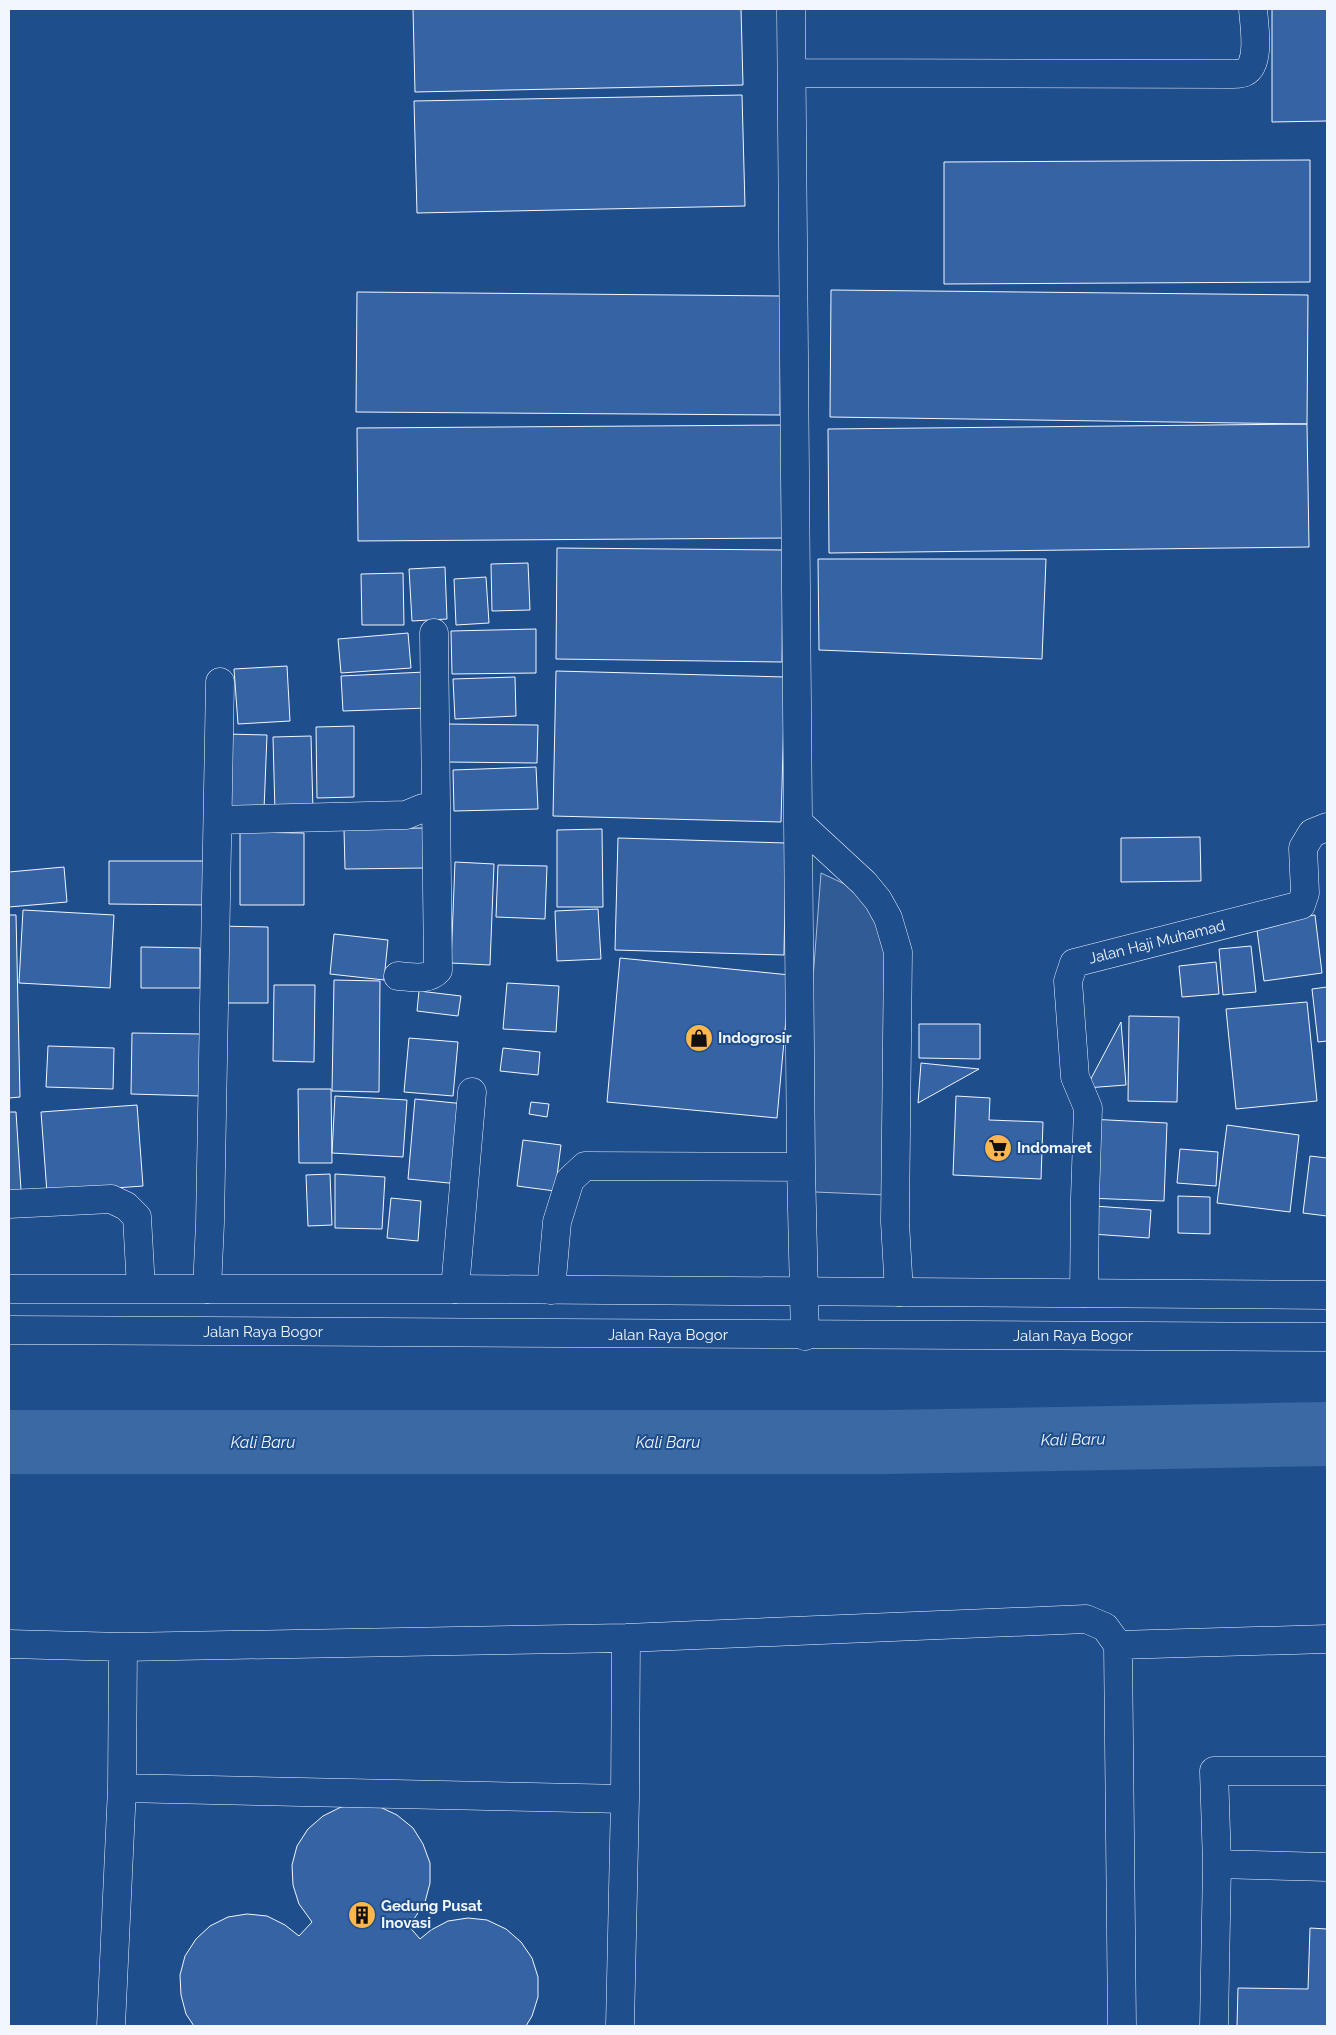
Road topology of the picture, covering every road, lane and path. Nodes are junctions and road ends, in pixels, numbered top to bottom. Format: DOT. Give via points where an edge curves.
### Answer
graph roads {
  1 [pos="791,9"];
  2 [pos="1253,9"];
  3 [pos="792,73"];
  4 [pos="434,633"];
  5 [pos="220,682"];
  6 [pos="436,806"];
  7 [pos="218,820"];
  8 [pos="798,822"];
  9 [pos="1327,827"];
  10 [pos="398,976"];
  11 [pos="472,1092"];
  12 [pos="802,1167"];
  13 [pos="9,1204"];
  14 [pos="9,1288"];
  15 [pos="141,1288"];
  16 [pos="207,1289"];
  17 [pos="456,1289"];
  18 [pos="551,1290"];
  19 [pos="804,1291"];
  20 [pos="899,1292"];
  21 [pos="1084,1293"];
  22 [pos="1327,1295"];
  23 [pos="9,1330"];
  24 [pos="805,1336"];
  25 [pos="1327,1337"];
  26 [pos="626,1638"];
  27 [pos="1327,1639"];
  28 [pos="9,1644"];
  29 [pos="1118,1645"];
  30 [pos="123,1647"];
  31 [pos="1327,1771"];
  32 [pos="122,1788"];
  33 [pos="625,1798"];
  34 [pos="1217,1864"];
  35 [pos="1327,1867"];
  36 [pos="111,2026"];
  37 [pos="620,2026"];
  38 [pos="1122,2026"];
  39 [pos="1214,2026"];
  1 -- 3 [label="main road"];
  2 -- 3 [label="main road" via="1252,66 1245,72 1233,74"];
  3 -- 8 [label="main road"];
  4 -- 6 [label="main road"];
  5 -- 7 [label="main road"];
  6 -- 7 [label="main road" via="406,815"];
  6 -- 10 [label="main road" via="438,970 433,976 423,978"];
  7 -- 16 [label="main road"];
  8 -- 12 [label="main road"];
  8 -- 20 [label="main road" via="878,900 888,918 898,952 895,1222"];
  9 -- 21 [label="main road, Jalan Haji Muhamad" via="1312,834 1303,848 1305,893 1301,905 1074,963 1068,981 1075,1077 1088,1108"];
  11 -- 17 [label="main road"];
  12 -- 18 [label="main road" via="585,1166 570,1180 557,1222"];
  12 -- 19 [label="main road"];
  13 -- 15 [label="main road" via="111,1199 126,1206 137,1217"];
  14 -- 15 [label="main road"];
  15 -- 16 [label="main road"];
  16 -- 17 [label="main road"];
  17 -- 18 [label="main road"];
  18 -- 19 [label="main road"];
  19 -- 20 [label="main road"];
  19 -- 24 [label="main road"];
  20 -- 21 [label="main road"];
  21 -- 22 [label="main road"];
  23 -- 24 [label="main road, Jalan Raya Bogor"];
  24 -- 25 [label="main road, Jalan Raya Bogor"];
  26 -- 29 [label="main road" via="1086,1619 1104,1627"];
  26 -- 30 [label="main road"];
  26 -- 33 [label="main road"];
  27 -- 29 [label="main road"];
  28 -- 30 [label="main road"];
  29 -- 38 [label="main road"];
  30 -- 32 [label="main road"];
  31 -- 34 [label="main road" via="1214,1770"];
  32 -- 33 [label="main road"];
  32 -- 36 [label="main road"];
  33 -- 37 [label="main road"];
  34 -- 35 [label="main road"];
  34 -- 39 [label="main road"];
}
